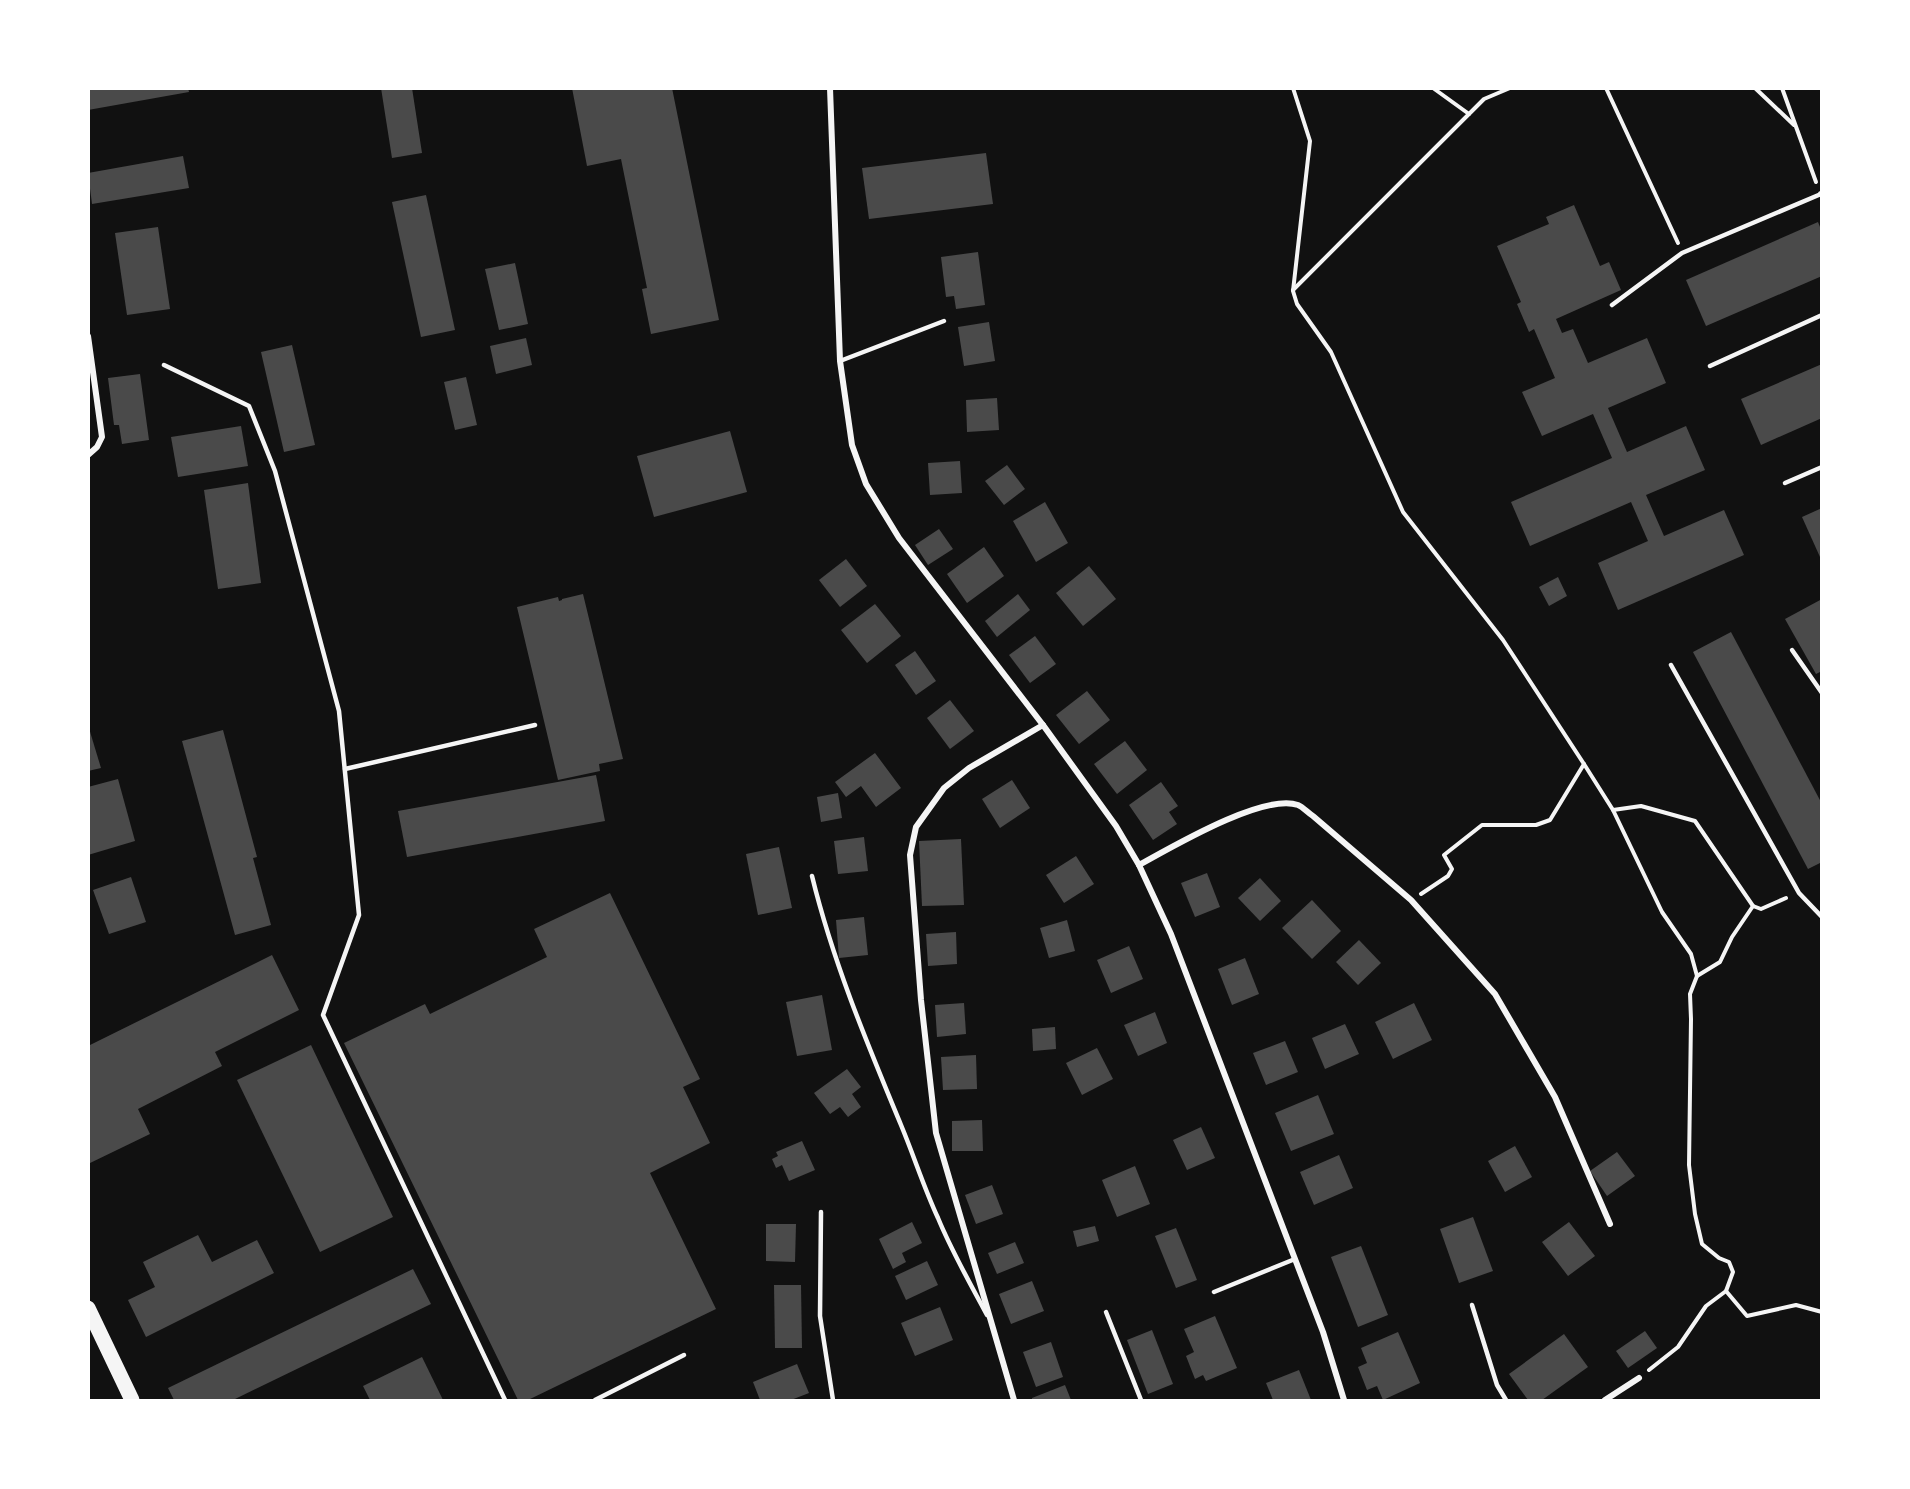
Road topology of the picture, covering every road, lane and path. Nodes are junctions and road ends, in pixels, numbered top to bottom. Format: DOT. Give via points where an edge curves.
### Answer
graph roads {
  1 [pos="830,88"];
  2 [pos="1293,88"];
  3 [pos="1433,88"];
  4 [pos="1510,88"];
  5 [pos="1606,88"];
  6 [pos="1755,88"];
  7 [pos="1782,88"];
  8 [pos="1469,114"];
  9 [pos="1796,127"];
  10 [pos="1821,194"];
  11 [pos="1682,253"];
  12 [pos="1293,291"];
  13 [pos="1612,305"];
  14 [pos="1821,315"];
  15 [pos="944,321"];
  16 [pos="88,336"];
  17 [pos="840,361"];
  18 [pos="164,365"];
  19 [pos="1710,366"];
  20 [pos="88,455"];
  21 [pos="1821,467"];
  22 [pos="1785,483"];
  23 [pos="1792,650"];
  24 [pos="1671,665"];
  25 [pos="1821,693"];
  26 [pos="535,725"];
  27 [pos="1042,725"];
  28 [pos="1584,764"];
  29 [pos="345,769"];
  30 [pos="1613,810"];
  31 [pos="1139,865"];
  32 [pos="812,876"];
  33 [pos="1799,892"];
  34 [pos="1411,900"];
  35 [pos="1753,906"];
  36 [pos="1821,917"];
  37 [pos="1697,976"];
  38 [pos="821,1212"];
  39 [pos="1610,1224"];
  40 [pos="1295,1259"];
  41 [pos="1726,1291"];
  42 [pos="1214,1292"];
  43 [pos="1472,1305"];
  44 [pos="88,1308"];
  45 [pos="1106,1312"];
  46 [pos="1821,1312"];
  47 [pos="993,1326"];
  48 [pos="684,1355"];
  49 [pos="1639,1378"];
  50 [pos="132,1401"];
  51 [pos="505,1401"];
  52 [pos="595,1401"];
  53 [pos="833,1401"];
  54 [pos="1014,1401"];
  55 [pos="1141,1401"];
  56 [pos="1344,1401"];
  57 [pos="1506,1401"];
  58 [pos="1605,1401"];
  1 -- 17 [label="street"];
  2 -- 12 [label="path" via="1310,141"];
  3 -- 8 [label="path"];
  4 -- 8 [label="path" via="1484,99"];
  5 -- 11 [label="path"];
  6 -- 9 [label="path"];
  7 -- 9 [label="path"];
  8 -- 12 [label="path"];
  9 -- 10 [label="path"];
  10 -- 11 [label="lane"];
  11 -- 13 [label="lane"];
  12 -- 28 [label="path" via="1297,304 1331,352 1403,512 1503,640"];
  14 -- 19 [label="lane"];
  15 -- 17 [label="lane"];
  16 -- 20 [label="street" via="102,436"];
  17 -- 27 [label="street" via="852,445 866,484 899,537"];
  18 -- 29 [label="lane" via="249,406 275,471 339,711"];
  21 -- 22 [label="lane"];
  23 -- 25 [label="lane"];
  24 -- 33 [label="lane"];
  26 -- 29 [label="lane"];
  27 -- 31 [label="street" via="1116,826"];
  27 -- 47 [label="street" via="969,768 944,788 916,827 910,855 936,1133"];
  28 -- 30 [label="path"];
  28 -- 34 [label="path" via="1550,820 1536,825 1482,825 1444,855 1452,869 1448,876"];
  29 -- 51 [label="lane" via="359,915 323,1015"];
  30 -- 35 [label="path" via="1641,806 1695,821"];
  30 -- 37 [label="path" via="1662,912 1691,954"];
  31 -- 34 [label="street" via="1243,814 1281,803 1299,805"];
  31 -- 40 [label="street" via="1171,934"];
  32 -- 47 [label="lane" via="843,981 936,1216"];
  33 -- 35 [label="path" via="1761,909"];
  33 -- 36 [label="lane"];
  34 -- 39 [label="street" via="1495,994 1555,1097"];
  35 -- 37 [label="path" via="1720,962"];
  37 -- 41 [label="path" via="1690,994 1689,1165 1702,1244 1729,1263 1733,1272"];
  38 -- 53 [label="lane" via="820,1316"];
  40 -- 42 [label="lane"];
  40 -- 56 [label="street"];
  41 -- 46 [label="path" via="1746,1316 1796,1305"];
  41 -- 49 [label="path" via="1706,1306 1678,1347"];
  43 -- 57 [label="lane" via="1497,1385"];
  44 -- 50 [label="main road"];
  45 -- 55 [label="lane"];
  47 -- 54 [label="street"];
  48 -- 52 [label="lane"];
  49 -- 58 [label="street"];
}
